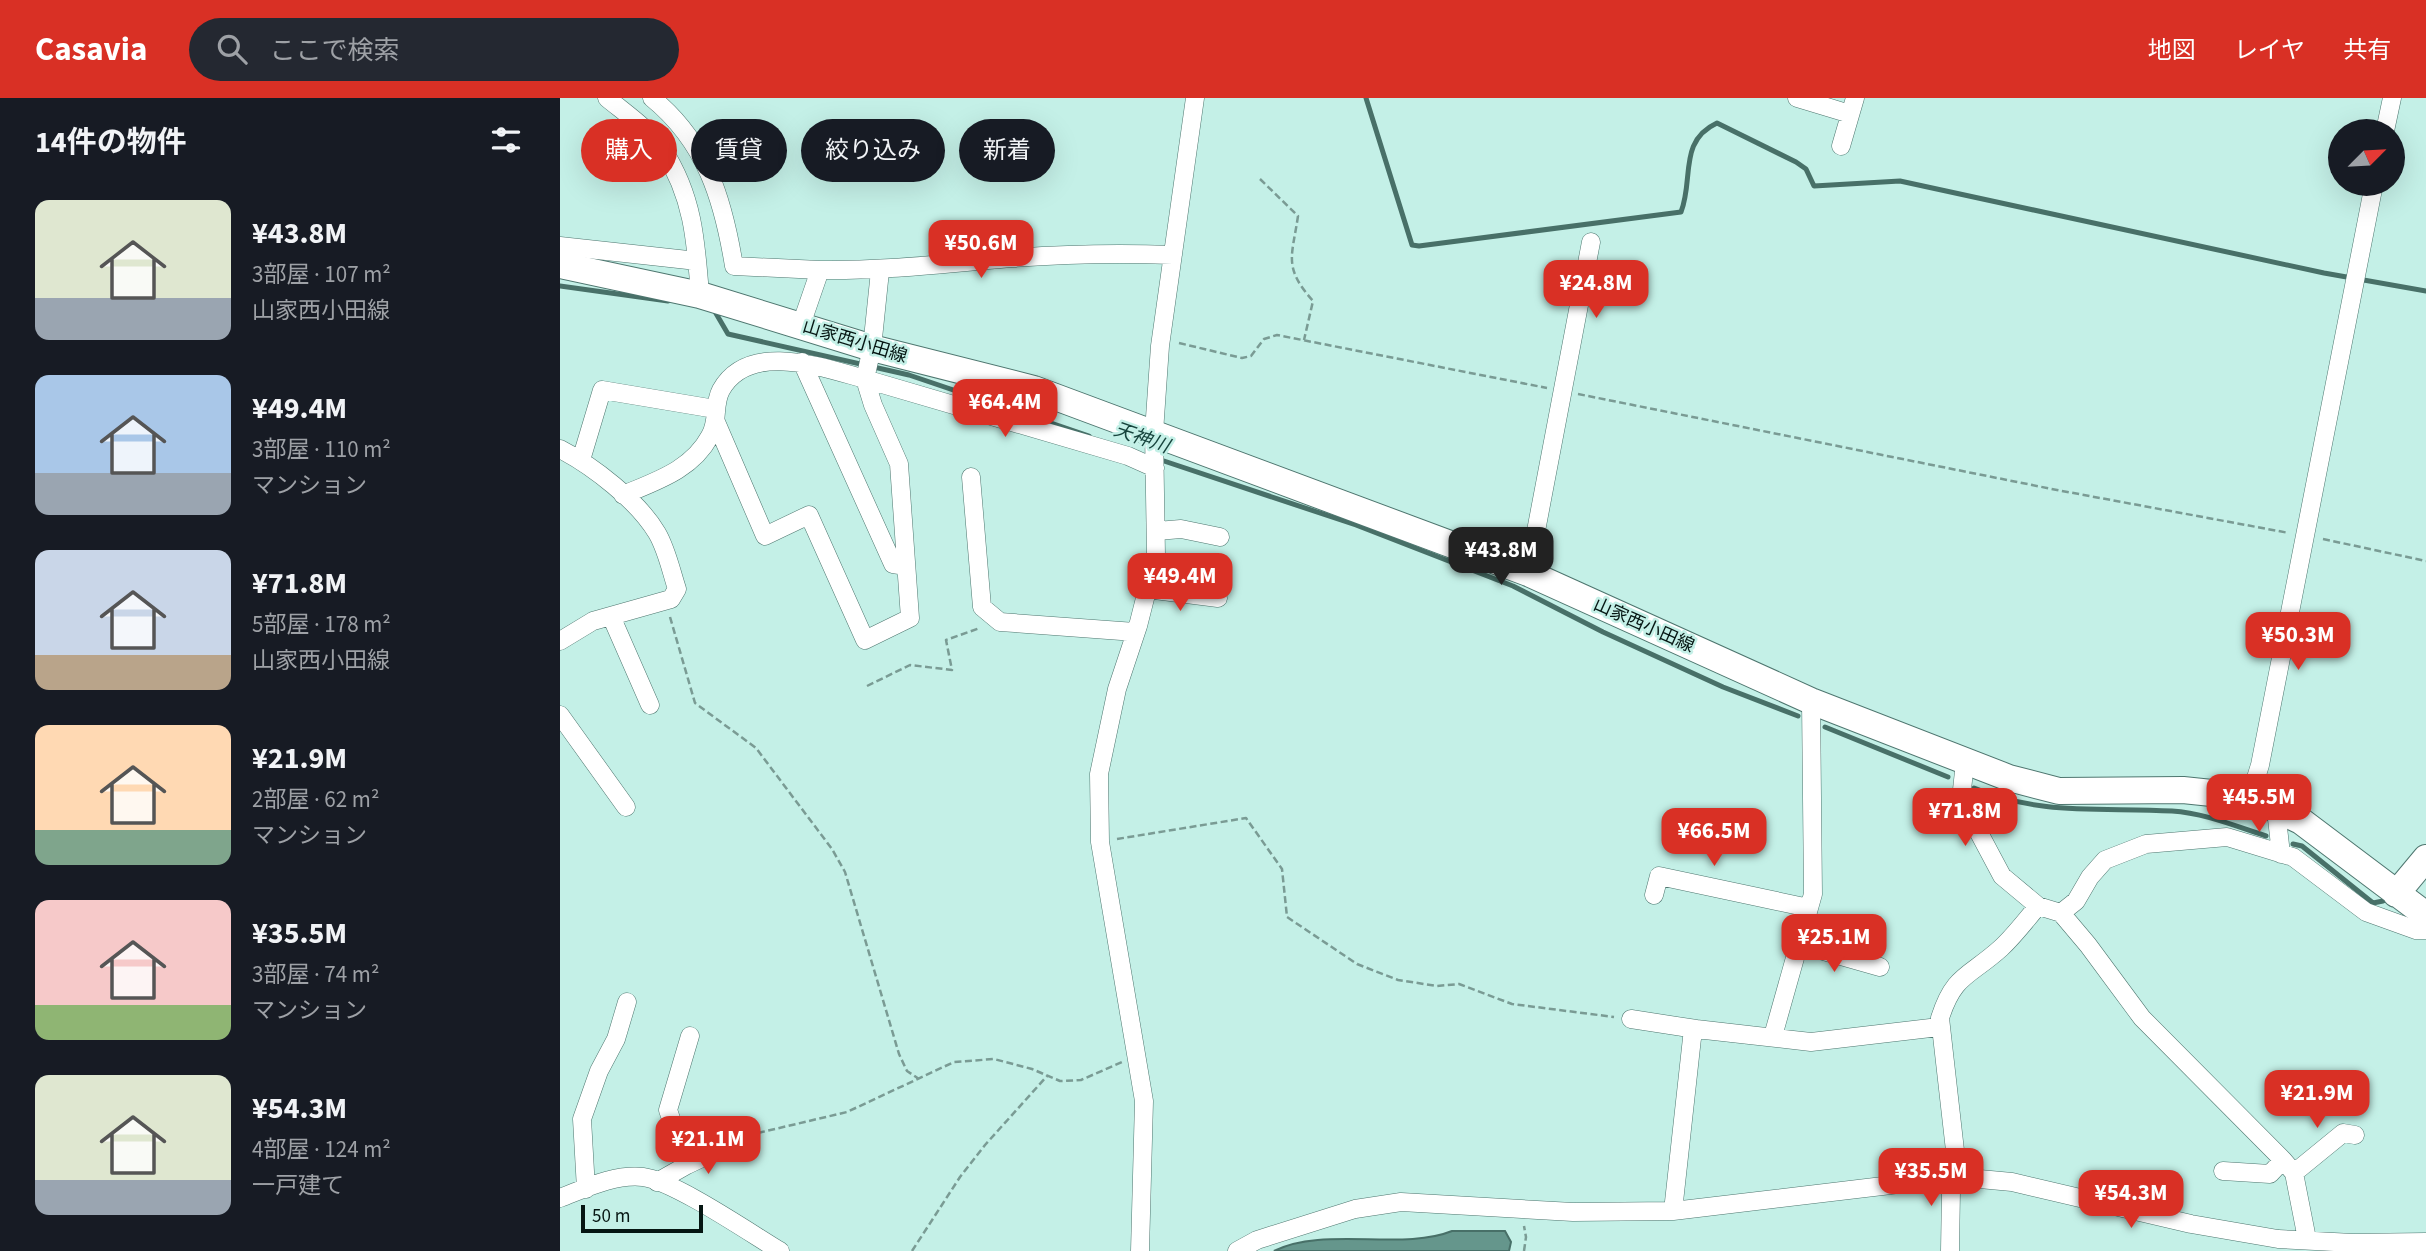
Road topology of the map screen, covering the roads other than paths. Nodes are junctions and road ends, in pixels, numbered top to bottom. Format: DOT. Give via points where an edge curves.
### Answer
graph roads {
  1 [pos="607,98"];
  2 [pos="652,98"];
  3 [pos="1195,98"];
  4 [pos="1797,98"];
  5 [pos="2392,98"];
  6 [pos="1852,106"];
  7 [pos="2388,119"];
  8 [pos="1841,146"];
  9 [pos="2372,196"];
  10 [pos="1591,242"];
  11 [pos="560,246"];
  12 [pos="1173,255"];
  13 [pos="698,261"];
  14 [pos="560,265"];
  15 [pos="820,270"];
  16 [pos="880,271"];
  17 [pos="700,295"];
  18 [pos="801,325"];
  19 [pos="872,348"];
  20 [pos="802,362"];
  21 [pos="866,379"];
  22 [pos="716,416"];
  23 [pos="1154,432"];
  24 [pos="560,449"];
  25 [pos="581,460"];
  26 [pos="1155,468"];
  27 [pos="971,477"];
  28 [pos="623,495"];
  29 [pos="1157,531"];
  30 [pos="1220,537"];
  31 [pos="906,566"];
  32 [pos="1528,573"];
  33 [pos="1147,589"];
  34 [pos="1218,598"];
  35 [pos="611,616"];
  36 [pos="1135,632"];
  37 [pos="560,640"];
  38 [pos="1811,701"];
  39 [pos="650,705"];
  40 [pos="560,715"];
  41 [pos="1965,762"];
  42 [pos="2250,797"];
  43 [pos="626,807"];
  44 [pos="2276,810"];
  45 [pos="2281,854"];
  46 [pos="2426,858"];
  47 [pos="2386,886"];
  48 [pos="1654,895"];
  49 [pos="2356,904"];
  50 [pos="2038,906"];
  51 [pos="1810,908"];
  52 [pos="2060,913"];
  53 [pos="2426,915"];
  54 [pos="2426,930"];
  55 [pos="1799,944"];
  56 [pos="1880,967"];
  57 [pos="627,1002"];
  58 [pos="1631,1019"];
  59 [pos="1939,1027"];
  60 [pos="1696,1029"];
  61 [pos="690,1036"];
  62 [pos="1773,1037"];
  63 [pos="2355,1135"];
  64 [pos="742,1139"];
  65 [pos="687,1164"];
  66 [pos="2288,1167"];
  67 [pos="2223,1171"];
  68 [pos="1958,1177"];
  69 [pos="657,1182"];
  70 [pos="586,1189"];
  71 [pos="560,1198"];
  72 [pos="1673,1211"];
  73 [pos="2306,1238"];
  74 [pos="2426,1242"];
  75 [pos="780,1251"];
  76 [pos="1140,1251"];
  77 [pos="1237,1251"];
  78 [pos="1950,1251"];
  1 -- 13 [label="street" via="662,148 694,222"];
  2 -- 15 [label="street" via="692,140 708,170 727,223 734,266"];
  3 -- 12 [label="street"];
  4 -- 6 [label="street"];
  5 -- 7 [label="street"];
  6 -- 8 [label="street"];
  9 -- 42 [label="street"];
  10 -- 32 [label="street"];
  11 -- 13 [label="street"];
  12 -- 16 [label="street" via="1094,253"];
  12 -- 23 [label="street"];
  13 -- 17 [label="street"];
  14 -- 17 [label="main road, 山家西小田線"];
  15 -- 16 [label="street"];
  15 -- 18 [label="street"];
  16 -- 19 [label="street"];
  17 -- 18 [label="main road, 山家西小田線"];
  18 -- 19 [label="main road, 山家西小田線"];
  19 -- 21 [label="street"];
  19 -- 23 [label="main road, 山家西小田線" via="1034,389"];
  20 -- 21 [label="street"];
  20 -- 22 [label="street" via="774,360 740,370 722,389"];
  20 -- 31 [label="street" via="893,564"];
  21 -- 26 [label="street" via="1128,456"];
  21 -- 31 [label="street" via="899,464"];
  22 -- 25 [label="street" via="602,390"];
  22 -- 28 [label="street" via="710,438 683,468"];
  22 -- 31 [label="street" via="765,536 808,515 865,640 910,618"];
  23 -- 26 [label="street"];
  23 -- 32 [label="main road, 山家西小田線"];
  24 -- 25 [label="street"];
  25 -- 28 [label="street"];
  26 -- 29 [label="street"];
  27 -- 36 [label="street" via="982,607 1000,622"];
  28 -- 35 [label="street" via="656,532 677,589 671,599"];
  29 -- 30 [label="street" via="1181,529"];
  29 -- 33 [label="street"];
  32 -- 38 [label="main road, 山家西小田線"];
  33 -- 34 [label="street"];
  33 -- 36 [label="street"];
  35 -- 37 [label="street"];
  35 -- 39 [label="street"];
  36 -- 76 [label="street" via="1099,774 1100,842 1144,1101"];
  38 -- 41 [label="main road, 山家西小田線"];
  38 -- 51 [label="street" via="1814,894"];
  40 -- 43 [label="street"];
  41 -- 42 [label="main road, 山家西小田線" via="2059,790 2183,789"];
  41 -- 50 [label="street" via="1961,799 2002,876"];
  42 -- 44 [label="main road, 山家西小田線"];
  44 -- 45 [label="street"];
  44 -- 47 [label="main road, 山家西小田線" via="2301,821"];
  45 -- 49 [label="street" via="2293,857"];
  45 -- 52 [label="street" via="2227,837 2146,844 2105,860 2076,901"];
  46 -- 47 [label="main road"];
  47 -- 49 [label="street"];
  47 -- 53 [label="main road, 山家西小田線"];
  48 -- 51 [label="street" via="1659,876"];
  49 -- 54 [label="street" via="2366,912"];
  50 -- 52 [label="street"];
  50 -- 59 [label="street" via="2003,946 1961,977 1947,997"];
  51 -- 55 [label="street"];
  52 -- 66 [label="street" via="2142,1018"];
  55 -- 56 [label="street"];
  55 -- 62 [label="street"];
  57 -- 70 [label="street" via="582,1119"];
  58 -- 60 [label="street"];
  59 -- 62 [label="street" via="1832,1042"];
  59 -- 68 [label="street"];
  60 -- 62 [label="street"];
  60 -- 72 [label="street"];
  61 -- 65 [label="street" via="668,1110"];
  63 -- 66 [label="street" via="2343,1133"];
  64 -- 65 [label="street"];
  65 -- 69 [label="street"];
  66 -- 67 [label="street" via="2270,1174"];
  66 -- 73 [label="street"];
  68 -- 72 [label="street"];
  68 -- 73 [label="street" via="2012,1182 2191,1224 2278,1239"];
  68 -- 78 [label="street" via="1951,1189"];
  69 -- 70 [label="street" via="643,1177 612,1179"];
  69 -- 75 [label="street"];
  70 -- 71 [label="street"];
  72 -- 77 [label="street" via="1573,1212 1401,1202 1354,1209 1257,1240"];
  73 -- 74 [label="street"];
}
